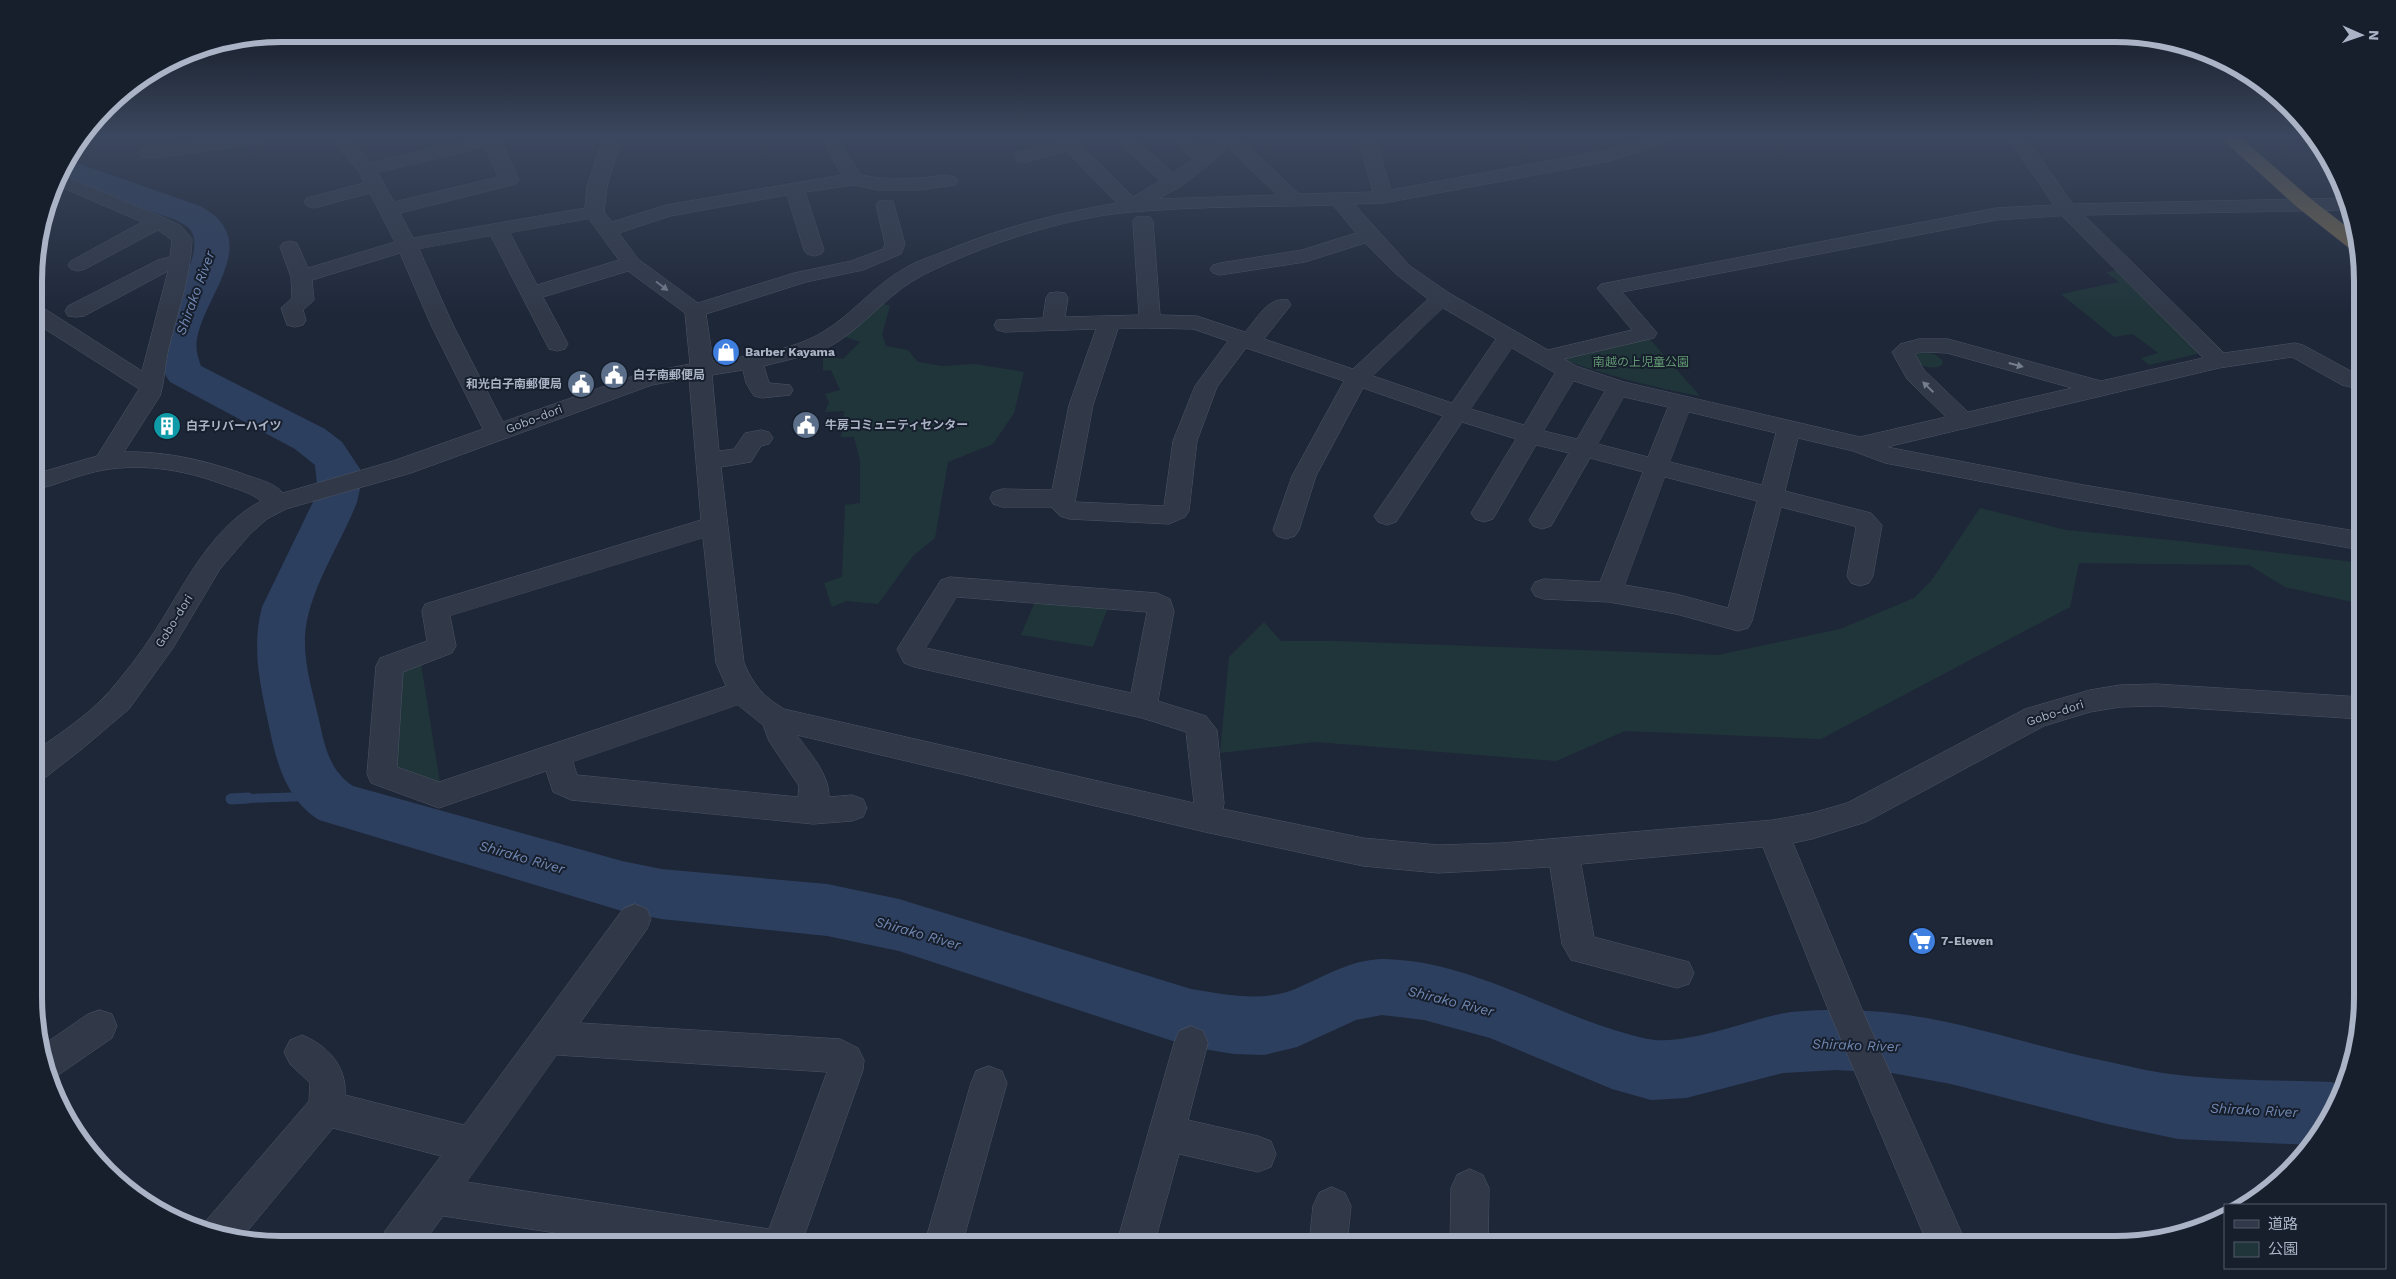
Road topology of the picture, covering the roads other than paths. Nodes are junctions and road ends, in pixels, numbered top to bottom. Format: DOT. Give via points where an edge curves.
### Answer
graph roads {
  1 [pos="91,197"];
  2 [pos="327,197"];
  3 [pos="380,197"];
  4 [pos="441,197"];
  5 [pos="595,197"];
  6 [pos="746,197"];
  7 [pos="797,197"];
  8 [pos="1120,197"];
  9 [pos="1157,197"];
  10 [pos="1291,197"];
  11 [pos="1384,197"];
  12 [pos="2058,197"];
  13 [pos="2296,197"];
  14 [pos="2318,197"];
  15 [pos="1293,199"];
  16 [pos="1339,199"];
  17 [pos="314,202"];
  18 [pos="2304,204"];
  19 [pos="2326,204"];
  20 [pos="2341,204"];
  21 [pos="886,205"];
  22 [pos="387,210"];
  23 [pos="2067,210"];
  24 [pos="594,212"];
  25 [pos="1137,214"];
  26 [pos="2345,220"];
  27 [pos="158,222"];
  28 [pos="497,228"];
  29 [pos="608,230"];
  30 [pos="1368,235"];
  31 [pos="2350,239"];
  32 [pos="407,245"];
  33 [pos="290,247"];
  34 [pos="814,250"];
  35 [pos="181,261"];
  36 [pos="631,262"];
  37 [pos="1220,269"];
  38 [pos="300,277"];
  39 [pos="131,282"];
  40 [pos="531,294"];
  41 [pos="1056,298"];
  42 [pos="1441,298"];
  43 [pos="1280,305"];
  44 [pos="76,311"];
  45 [pos="695,311"];
  46 [pos="42,317"];
  47 [pos="295,320"];
  48 [pos="1150,323"];
  49 [pos="1109,324"];
  50 [pos="1005,325"];
  51 [pos="1053,325"];
  52 [pos="1507,338"];
  53 [pos="1245,340"];
  54 [pos="557,344"];
  55 [pos="1542,358"];
  56 [pos="2219,361"];
  57 [pos="752,362"];
  58 [pos="700,369"];
  59 [pos="1568,372"];
  60 [pos="1357,378"];
  61 [pos="2350,380"];
  62 [pos="151,387"];
  63 [pos="1618,388"];
  64 [pos="2101,389"];
  65 [pos="782,390"];
  66 [pos="1681,403"];
  67 [pos="1458,413"];
  68 [pos="1963,421"];
  69 [pos="1789,428"];
  70 [pos="497,433"];
  71 [pos="1529,435"];
  72 [pos="761,438"];
  73 [pos="1860,445"];
  74 [pos="1583,449"];
  75 [pos="710,460"];
  76 [pos="105,462"];
  77 [pos="1993,462"];
  78 [pos="1657,468"];
  79 [pos="1949,468"];
  80 [pos="42,480"];
  81 [pos="1770,496"];
  82 [pos="1002,498"];
  83 [pos="1063,499"];
  84 [pos="277,503"];
  85 [pos="1484,513"];
  86 [pos="1387,516"];
  87 [pos="1542,520"];
  88 [pos="714,525"];
  89 [pos="1286,530"];
  90 [pos="2354,540"];
  91 [pos="1860,576"];
  92 [pos="1544,588"];
  93 [pos="1609,592"];
  94 [pos="743,692"];
  95 [pos="1142,707"];
  96 [pos="2354,707"];
  97 [pos="777,719"];
  98 [pos="556,755"];
  99 [pos="42,763"];
  100 [pos="852,808"];
  101 [pos="813,811"];
  102 [pos="1205,819"];
  103 [pos="1773,833"];
  104 [pos="1563,852"];
  105 [pos="635,919"];
  106 [pos="1677,973"];
  107 [pos="100,1026"];
  108 [pos="549,1038"];
  109 [pos="1192,1043"];
  110 [pos="302,1052"];
  111 [pos="51,1060"];
  112 [pos="989,1083"];
  113 [pos="326,1111"];
  114 [pos="1166,1134"];
  115 [pos="472,1145"];
  116 [pos="1258,1154"];
  117 [pos="1470,1188"];
  118 [pos="435,1196"];
  119 [pos="1332,1206"];
  120 [pos="224,1229"];
  121 [pos="625,1236"];
  122 [pos="405,1237"];
  123 [pos="640,1237"];
  124 [pos="785,1237"];
  125 [pos="945,1237"];
  126 [pos="1137,1237"];
  127 [pos="1329,1237"];
  128 [pos="1469,1237"];
  129 [pos="1945,1237"];
  1 -- 27 [label="street"];
  2 -- 17 [label="street"];
  3 -- 22 [label="street"];
  4 -- 22 [label="street"];
  5 -- 24 [label="street"];
  6 -- 29 [label="street" via="666,211"];
  7 -- 34 [label="street"];
  8 -- 25 [label="street"];
  9 -- 25 [label="street"];
  10 -- 15 [label="street"];
  11 -- 16 [label="street"];
  12 -- 23 [label="street"];
  13 -- 18 [label="highway"];
  14 -- 19 [label="highway"];
  15 -- 16 [label="street"];
  15 -- 25 [label="street"];
  16 -- 30 [label="street"];
  18 -- 19 [label="street"];
  18 -- 23 [label="street"];
  18 -- 31 [label="highway"];
  19 -- 20 [label="street"];
  19 -- 26 [label="highway"];
  21 -- 45 [label="street" via="895,244 890,254 856,266 801,277"];
  22 -- 32 [label="street"];
  23 -- 55 [label="street" via="1996,214 1608,288 1646,333"];
  23 -- 56 [label="street"];
  24 -- 28 [label="street"];
  24 -- 29 [label="street"];
  25 -- 48 [label="street"];
  25 -- 57 [label="street, Gobo-dori" via="1053,220 994,238 914,271 832,336 815,345"];
  27 -- 35 [label="street" via="174,230 182,239"];
  27 -- 39 [label="street" via="81,264"];
  28 -- 32 [label="street"];
  28 -- 40 [label="street"];
  29 -- 36 [label="street"];
  30 -- 37 [label="street" via="1305,256"];
  30 -- 42 [label="street" via="1403,270"];
  32 -- 38 [label="street"];
  32 -- 70 [label="street" via="442,325"];
  33 -- 38 [label="street"];
  35 -- 39 [label="street" via="165,264"];
  35 -- 62 [label="street"];
  36 -- 40 [label="street"];
  36 -- 45 [label="street, one-way"];
  38 -- 47 [label="street" via="303,300 292,308"];
  39 -- 44 [label="street"];
  40 -- 54 [label="street"];
  41 -- 51 [label="street"];
  42 -- 52 [label="street"];
  42 -- 60 [label="street"];
  43 -- 53 [label="street"];
  45 -- 58 [label="street" via="702,362"];
  46 -- 62 [label="street"];
  48 -- 49 [label="street"];
  48 -- 53 [label="street" via="1191,322"];
  49 -- 51 [label="street"];
  49 -- 83 [label="street" via="1081,406"];
  50 -- 51 [label="street"];
  52 -- 55 [label="street"];
  52 -- 67 [label="street"];
  53 -- 60 [label="street"];
  53 -- 83 [label="street" via="1206,386 1185,441 1173,514 1069,510 1062,505"];
  55 -- 59 [label="street"];
  56 -- 61 [label="street" via="2295,350"];
  56 -- 64 [label="street"];
  57 -- 58 [label="street, Gobo-dori"];
  57 -- 65 [label="street" via="762,391"];
  58 -- 70 [label="street, Gobo-dori" via="644,380"];
  58 -- 75 [label="street"];
  59 -- 63 [label="street"];
  59 -- 71 [label="street"];
  60 -- 67 [label="street"];
  60 -- 89 [label="street" via="1304,476"];
  62 -- 76 [label="street"];
  63 -- 66 [label="street"];
  63 -- 74 [label="street"];
  64 -- 68 [label="street"];
  68 -- 64 [label="street, one-way" via="1915,374 1902,352 1922,344 1948,346"];
  66 -- 69 [label="street"];
  66 -- 78 [label="street"];
  67 -- 71 [label="street"];
  67 -- 86 [label="street"];
  68 -- 73 [label="street"];
  69 -- 73 [label="street"];
  69 -- 81 [label="street"];
  70 -- 84 [label="street, Gobo-dori" via="369,477"];
  71 -- 74 [label="street"];
  71 -- 85 [label="street"];
  72 -- 75 [label="street" via="753,439 742,456"];
  73 -- 79 [label="street" via="1885,455"];
  74 -- 78 [label="street"];
  74 -- 87 [label="street"];
  75 -- 88 [label="street"];
  76 -- 80 [label="street"];
  76 -- 84 [label="street" via="167,460 220,473 265,491"];
  77 -- 79 [label="street" via="1955,464"];
  78 -- 81 [label="street"];
  78 -- 93 [label="street"];
  79 -- 90 [label="street"];
  81 -- 91 [label="street" via="1868,522"];
  81 -- 93 [label="street" via="1738,621 1676,604"];
  82 -- 83 [label="street"];
  84 -- 99 [label="street, Gobo-dori" via="259,510 218,553 163,641 126,692 104,714"];
  88 -- 94 [label="street" via="730,663"];
  88 -- 98 [label="street" via="435,611 442,646 390,666 382,774 439,796"];
  92 -- 93 [label="street"];
  94 -- 97 [label="street"];
  94 -- 98 [label="street"];
  95 -- 95 [label="street" via="914,656 911,649 950,587 1157,603 1161,611"];
  95 -- 102 [label="street" via="1199,726 1209,803"];
  96 -- 103 [label="street, Gobo-dori" via="2156,695 2090,701 2035,717 1855,813"];
  97 -- 101 [label="street" via="779,733 814,784"];
  97 -- 102 [label="street, Gobo-dori"];
  98 -- 101 [label="street" via="567,787"];
  100 -- 101 [label="street"];
  102 -- 104 [label="street, Gobo-dori" via="1405,858 1502,857"];
  103 -- 104 [label="street, Gobo-dori"];
  103 -- 129 [label="street"];
  104 -- 106 [label="street" via="1578,944 1583,949"];
  105 -- 108 [label="street"];
  107 -- 111 [label="street"];
  108 -- 115 [label="street"];
  108 -- 124 [label="street" via="840,1056 846,1060"];
  109 -- 114 [label="street"];
  110 -- 113 [label="street" via="325,1071 328,1088"];
  112 -- 125 [label="street"];
  113 -- 115 [label="street" via="333,1110"];
  113 -- 120 [label="street"];
  114 -- 116 [label="street"];
  114 -- 126 [label="street"];
  115 -- 118 [label="street"];
  117 -- 128 [label="street"];
  118 -- 121 [label="street"];
  118 -- 122 [label="street"];
  119 -- 127 [label="street"];
  121 -- 123 [label="street"];
}
